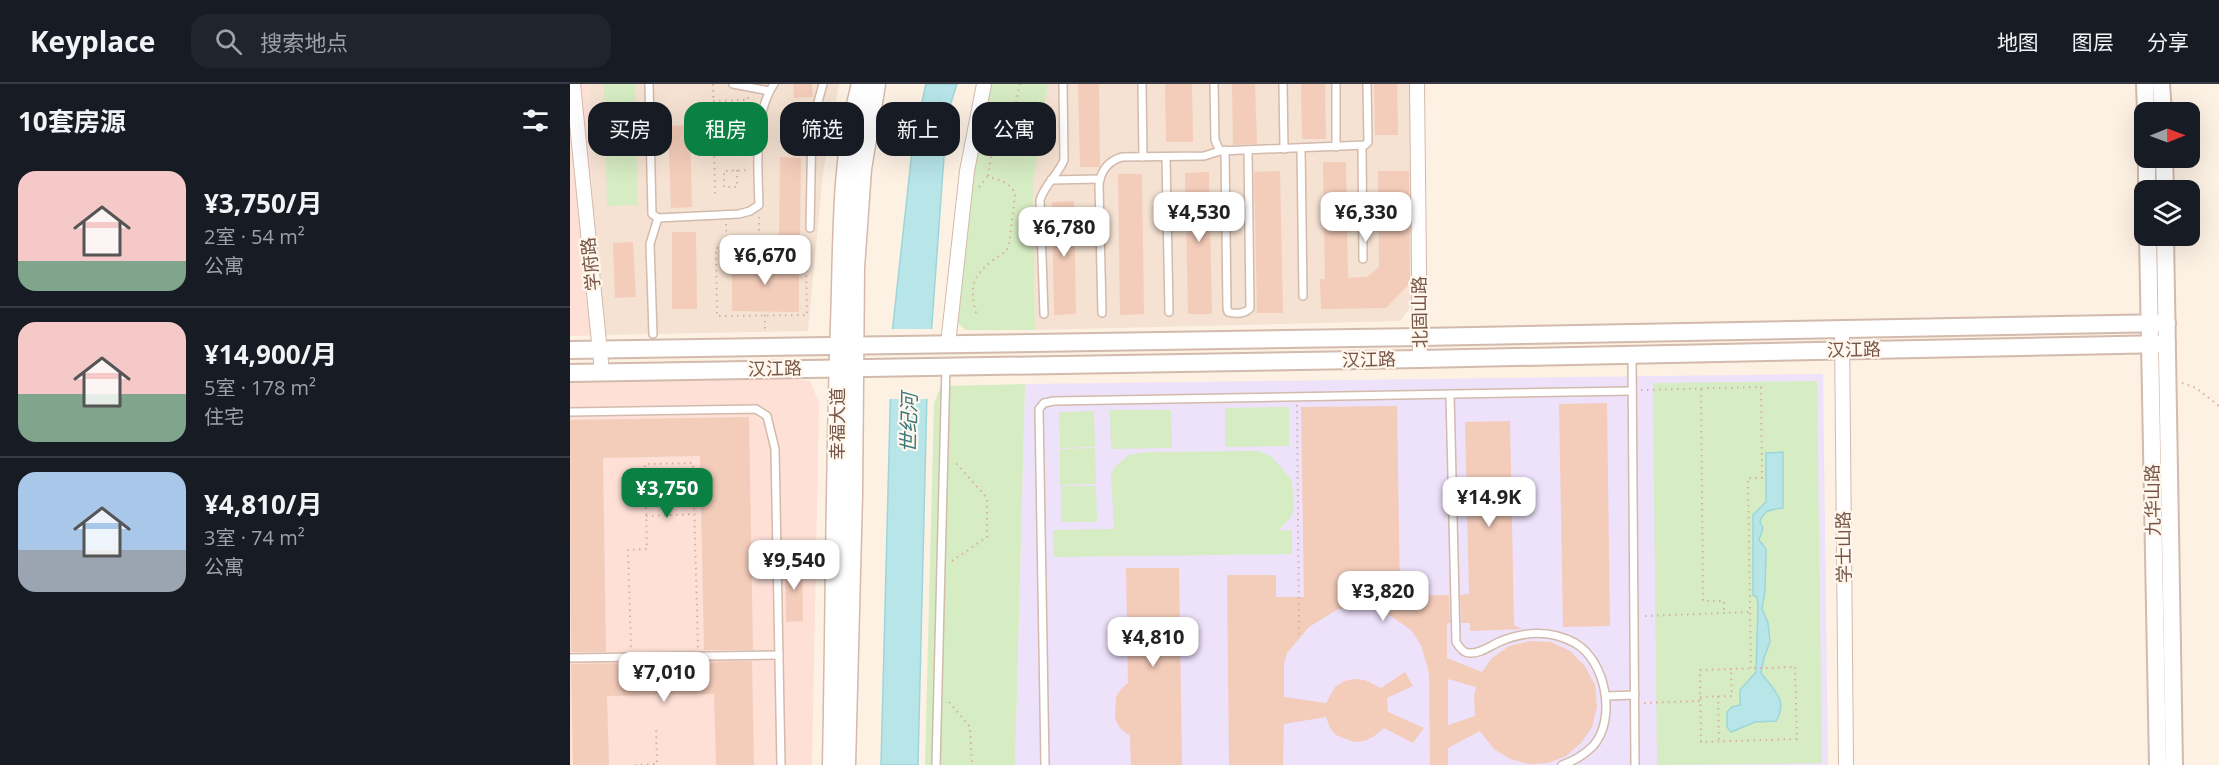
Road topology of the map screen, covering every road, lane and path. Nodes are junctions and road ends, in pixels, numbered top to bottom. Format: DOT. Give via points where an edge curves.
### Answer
graph roads {
  1 [pos="573,84"];
  2 [pos="649,84"];
  3 [pos="713,84"];
  4 [pos="733,84"];
  5 [pos="823,84"];
  6 [pos="861,84"];
  7 [pos="876,84"];
  8 [pos="984,84"];
  9 [pos="1020,84"];
  10 [pos="1064,84"];
  11 [pos="1142,84"];
  12 [pos="1214,84"];
  13 [pos="1283,84"];
  14 [pos="1336,84"];
  15 [pos="1367,84"];
  16 [pos="1417,84"];
  17 [pos="2145,84"];
  18 [pos="2161,84"];
  19 [pos="771,87"];
  20 [pos="748,88"];
  21 [pos="713,101"];
  22 [pos="2146,102"];
  23 [pos="2162,102"];
  24 [pos="1362,146"];
  25 [pos="1336,147"];
  26 [pos="1301,148"];
  27 [pos="1284,149"];
  28 [pos="1222,150"];
  29 [pos="1248,150"];
  30 [pos="1143,157"];
  31 [pos="1166,157"];
  32 [pos="737,170"];
  33 [pos="749,170"];
  34 [pos="715,177"];
  35 [pos="724,177"];
  36 [pos="1100,179"];
  37 [pos="1051,180"];
  38 [pos="715,195"];
  39 [pos="759,205"];
  40 [pos="726,215"];
  41 [pos="658,218"];
  42 [pos="810,228"];
  43 [pos="2149,246"];
  44 [pos="2165,246"];
  45 [pos="727,248"];
  46 [pos="1363,259"];
  47 [pos="806,262"];
  48 [pos="1303,296"];
  49 [pos="1169,312"];
  50 [pos="975,313"];
  51 [pos="1044,314"];
  52 [pos="1102,314"];
  53 [pos="2158,323"];
  54 [pos="1842,329"];
  55 [pos="653,334"];
  56 [pos="1420,338"];
  57 [pos="943,344"];
  58 [pos="2159,344"];
  59 [pos="847,345"];
  60 [pos="600,349"];
  61 [pos="570,350"];
  62 [pos="1842,350"];
  63 [pos="1632,355"];
  64 [pos="1420,359"];
  65 [pos="941,366"];
  66 [pos="846,368"];
  67 [pos="602,372"];
  68 [pos="570,373"];
  69 [pos="2168,378"];
  70 [pos="1701,389"];
  71 [pos="1632,391"];
  72 [pos="1450,394"];
  73 [pos="1297,396"];
  74 [pos="2219,406"];
  75 [pos="570,412"];
  76 [pos="954,461"];
  77 [pos="694,514"];
  78 [pos="646,516"];
  79 [pos="948,563"];
  80 [pos="1750,612"];
  81 [pos="1724,613"];
  82 [pos="1634,616"];
  83 [pos="1299,636"];
  84 [pos="779,655"];
  85 [pos="698,657"];
  86 [pos="570,658"];
  87 [pos="631,658"];
  88 [pos="1751,668"];
  89 [pos="1731,669"];
  90 [pos="1635,695"];
  91 [pos="1606,696"];
  92 [pos="1718,696"];
  93 [pos="1700,697"];
  94 [pos="947,699"];
  95 [pos="1701,701"];
  96 [pos="1635,703"];
  97 [pos="656,726"];
  98 [pos="1719,741"];
  99 [pos="634,765"];
  100 [pos="781,765"];
  101 [pos="832,765"];
  102 [pos="846,765"];
  103 [pos="936,765"];
  104 [pos="972,765"];
  105 [pos="1045,765"];
  106 [pos="1562,765"];
  107 [pos="1635,765"];
  108 [pos="1846,765"];
  109 [pos="2158,765"];
  110 [pos="2174,765"];
  1 -- 60 [label="street, 学府路"];
  2 -- 41 [label="lane" via="652,214"];
  3 -- 21 [label="path"];
  4 -- 20 [label="lane"];
  5 -- 42 [label="lane" via="812,124"];
  6 -- 59 [label="main road, 幸福大道" via="848,152"];
  7 -- 59 [label="main road, 幸福大道" via="862,169"];
  8 -- 57 [label="street" via="967,171"];
  9 -- 50 [label="path" via="1013,116 996,126 988,176 1014,188 1009,245 975,279"];
  10 -- 37 [label="lane" via="1064,160"];
  11 -- 30 [label="lane"];
  12 -- 28 [label="lane" via="1215,140"];
  13 -- 27 [label="lane"];
  14 -- 25 [label="lane"];
  15 -- 24 [label="lane" via="1368,142"];
  16 -- 56 [label="street, 北固山路"];
  17 -- 22 [label="street"];
  18 -- 23 [label="street"];
  19 -- 20 [label="lane"];
  19 -- 39 [label="lane" via="759,126"];
  20 -- 21 [label="path" via="748,100"];
  21 -- 34 [label="path"];
  24 -- 25 [label="lane"];
  24 -- 46 [label="lane"];
  25 -- 26 [label="lane"];
  26 -- 27 [label="lane"];
  26 -- 48 [label="lane"];
  27 -- 29 [label="lane"];
  28 -- 29 [label="lane"];
  28 -- 29 [label="lane" via="1227,308 1232,313 1250,308"];
  28 -- 31 [label="lane" via="1209,156"];
  30 -- 31 [label="lane"];
  30 -- 36 [label="lane" via="1116,159 1103,170"];
  31 -- 49 [label="lane"];
  32 -- 33 [label="path"];
  32 -- 35 [label="path" via="724,171"];
  32 -- 35 [label="path" via="737,187 724,188"];
  34 -- 35 [label="path"];
  34 -- 38 [label="path"];
  36 -- 37 [label="lane"];
  36 -- 52 [label="lane"];
  37 -- 51 [label="lane" via="1040,200"];
  39 -- 40 [label="lane" via="750,211"];
  39 -- 45 [label="path" via="759,248"];
  40 -- 41 [label="lane"];
  40 -- 45 [label="path"];
  41 -- 55 [label="lane" via="650,244"];
  43 -- 53 [label="street, 九华山路"];
  44 -- 53 [label="street, 九华山路"];
  45 -- 47 [label="path" via="716,248 717,316 807,315"];
  53 -- 54 [label="street, 汉江路"];
  53 -- 58 [label="street, 九华山路"];
  54 -- 56 [label="street, 汉江路"];
  54 -- 62 [label="street, 学士山路"];
  56 -- 57 [label="street, 汉江路"];
  56 -- 64 [label="street, 北固山路"];
  57 -- 59 [label="street, 汉江路"];
  58 -- 62 [label="street, 汉江路"];
  58 -- 69 [label="street, 九华山路"];
  58 -- 109 [label="street, 九华山路"];
  59 -- 60 [label="street, 汉江路"];
  59 -- 66 [label="main road, 幸福大道"];
  60 -- 61 [label="street, 汉江路"];
  60 -- 67 [label="street, 学府路"];
  62 -- 63 [label="street, 汉江路"];
  62 -- 108 [label="street, 学士山路"];
  63 -- 64 [label="street, 汉江路"];
  63 -- 71 [label="lane"];
  64 -- 65 [label="street, 汉江路"];
  65 -- 66 [label="street, 汉江路"];
  65 -- 103 [label="lane"];
  66 -- 67 [label="street, 汉江路"];
  66 -- 101 [label="main road, 幸福大道"];
  66 -- 102 [label="main road, 幸福大道"];
  67 -- 68 [label="street, 汉江路"];
  69 -- 74 [label="path" via="2196,388"];
  69 -- 110 [label="street, 九华山路"];
  70 -- 71 [label="path"];
  70 -- 80 [label="path" via="1761,387 1762,478 1748,478"];
  70 -- 81 [label="path" via="1703,601 1724,601"];
  71 -- 72 [label="lane"];
  71 -- 82 [label="lane"];
  72 -- 73 [label="lane"];
  72 -- 91 [label="lane" via="1456,642 1468,654 1523,634 1555,634 1577,645 1590,659"];
  73 -- 83 [label="path"];
  73 -- 105 [label="lane" via="1054,401 1039,409"];
  75 -- 84 [label="lane" via="756,409 767,416 776,449"];
  76 -- 79 [label="path" via="987,498 987,537"];
  77 -- 78 [label="path"];
  77 -- 78 [label="path" via="693,463 645,464"];
  77 -- 85 [label="path"];
  78 -- 87 [label="path" via="647,549 628,550"];
  80 -- 81 [label="path"];
  80 -- 88 [label="path"];
  81 -- 82 [label="path"];
  82 -- 90 [label="lane"];
  84 -- 85 [label="lane"];
  84 -- 100 [label="lane"];
  85 -- 87 [label="lane"];
  86 -- 87 [label="lane"];
  88 -- 89 [label="path"];
  88 -- 98 [label="path" via="1795,668 1797,739"];
  89 -- 92 [label="path" via="1732,696"];
  89 -- 93 [label="path" via="1700,669"];
  90 -- 91 [label="lane"];
  90 -- 96 [label="lane"];
  91 -- 106 [label="lane" via="1605,719 1594,744 1576,760"];
  92 -- 93 [label="path"];
  92 -- 98 [label="path"];
  93 -- 95 [label="path"];
  94 -- 104 [label="path" via="970,727"];
  95 -- 96 [label="path"];
  95 -- 98 [label="path" via="1701,742"];
  96 -- 107 [label="lane"];
  97 -- 99 [label="path" via="657,764"];
}
